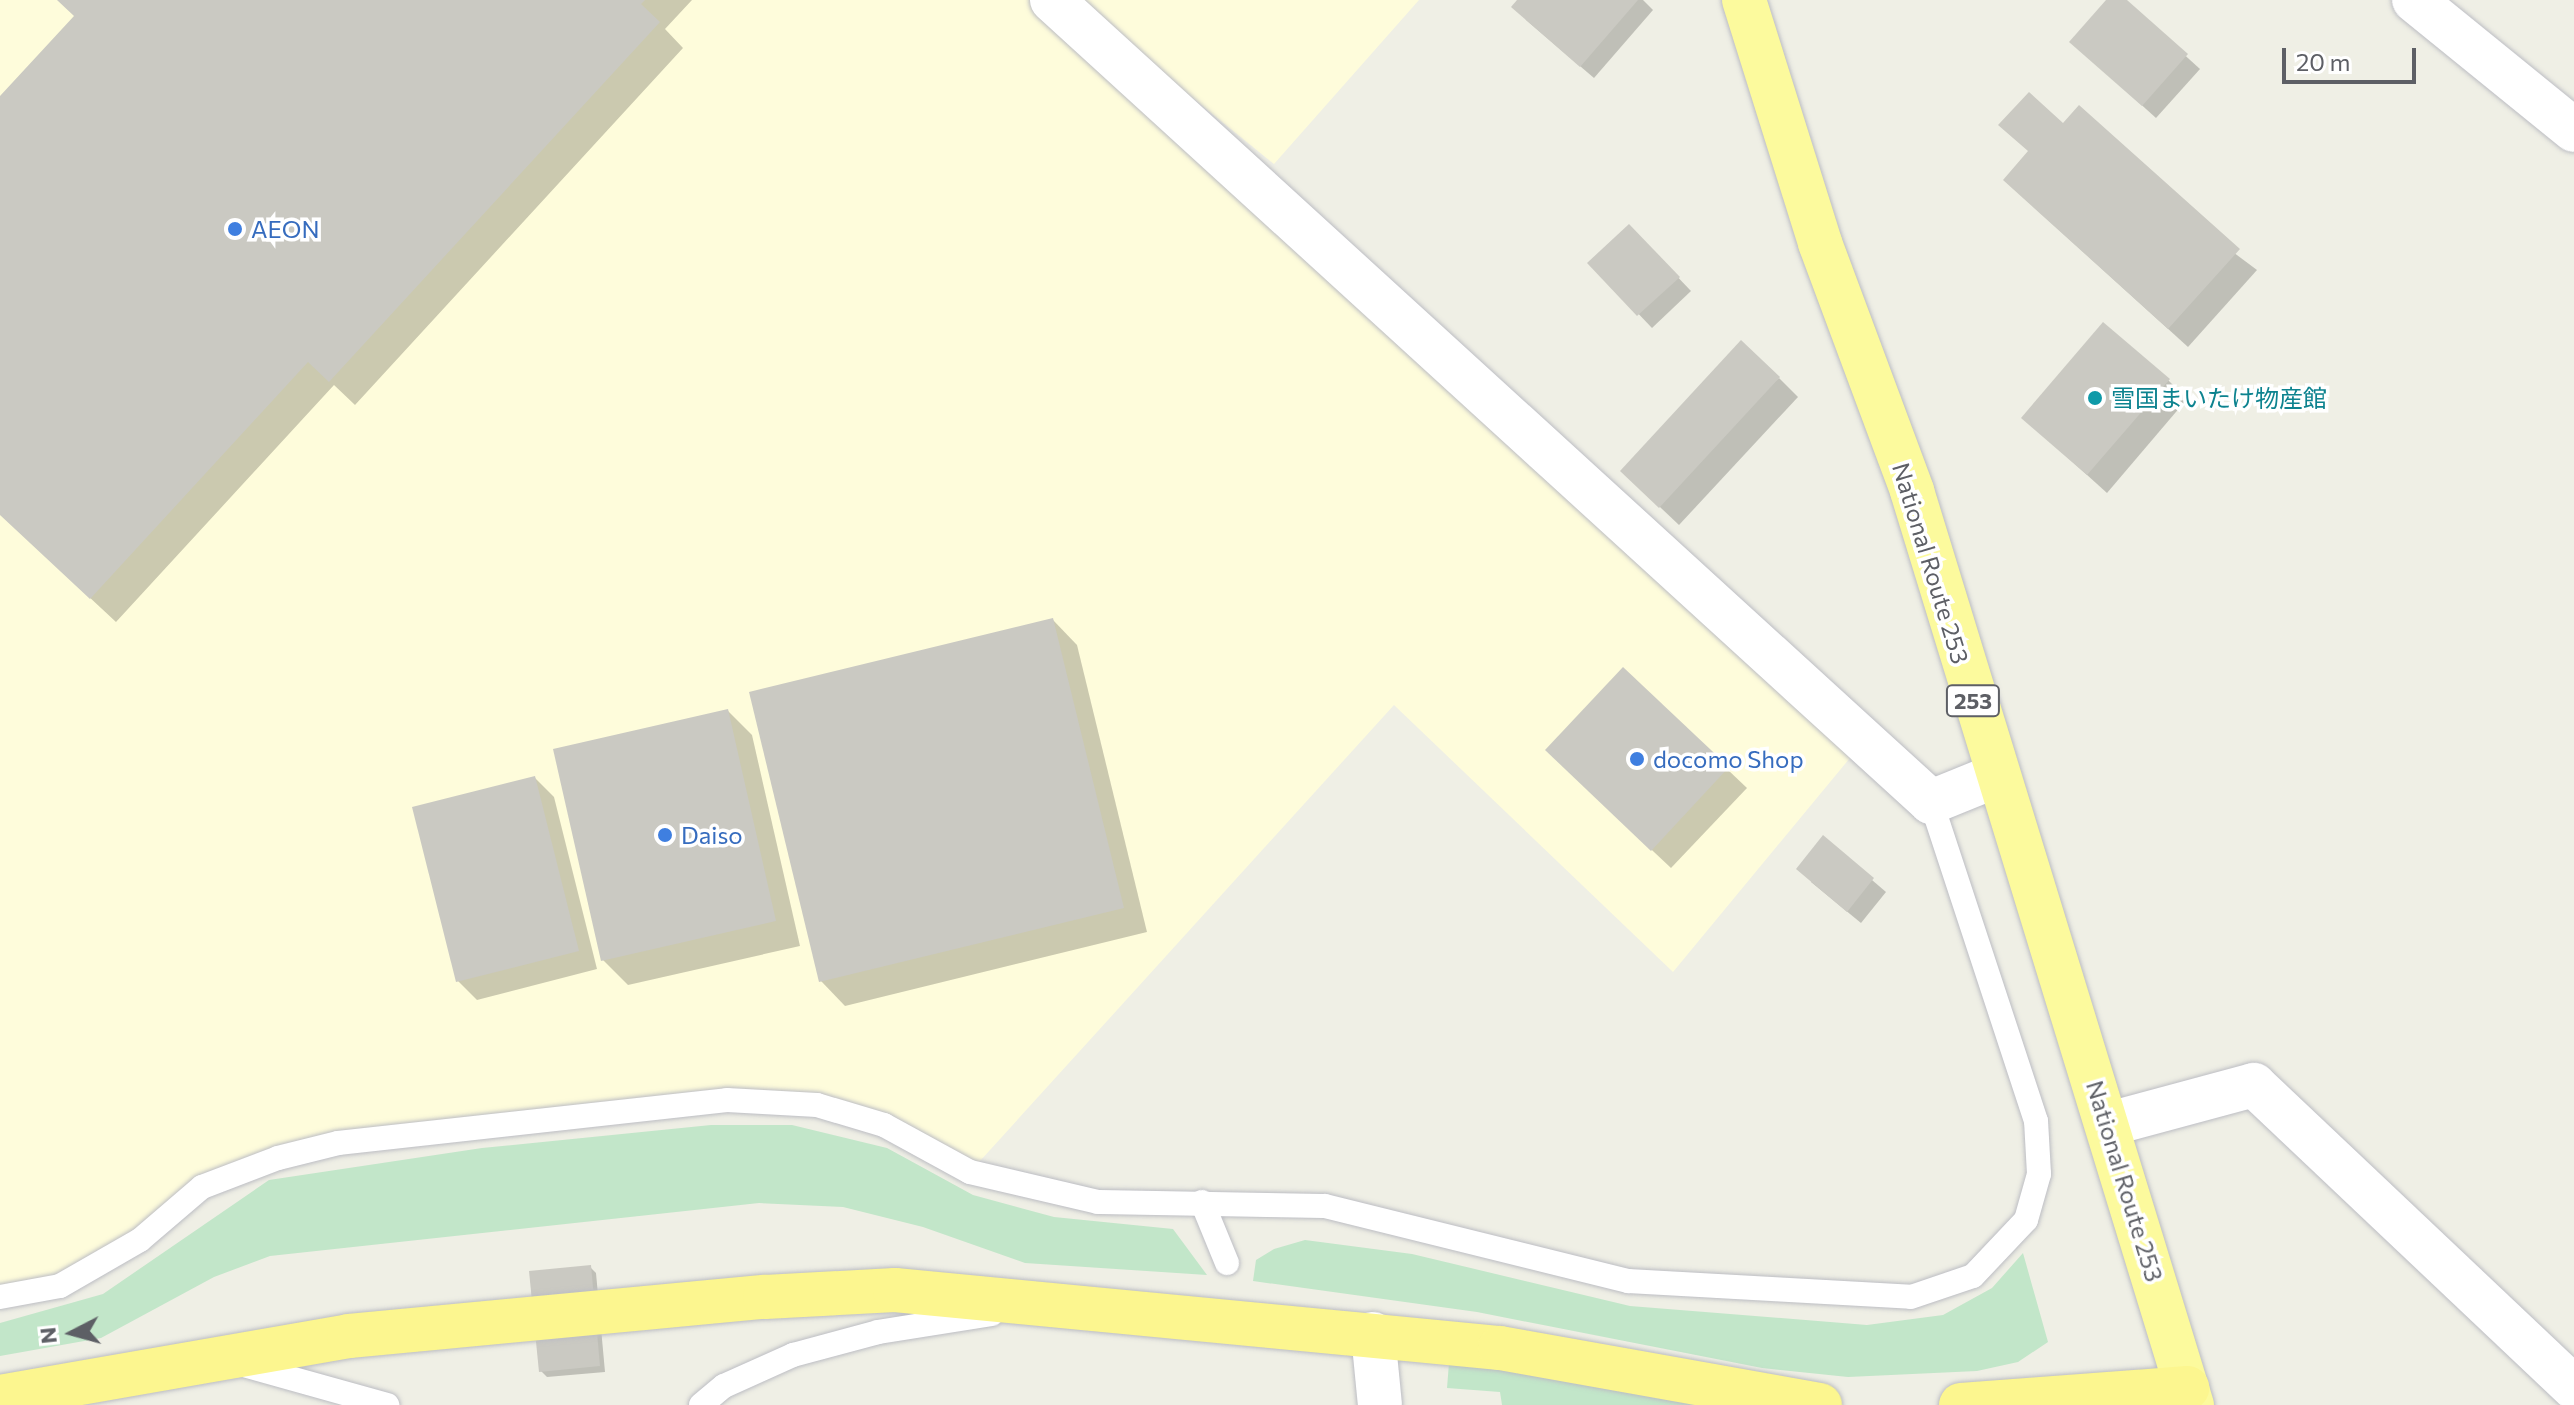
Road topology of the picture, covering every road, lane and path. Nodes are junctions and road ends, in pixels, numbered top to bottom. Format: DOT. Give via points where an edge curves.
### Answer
graph roads {
  1 [pos="1052,0"];
  2 [pos="1744,0"];
  3 [pos="2414,0"];
  4 [pos="2574,130"];
  5 [pos="1995,776"];
  6 [pos="1931,802"];
  7 [pos="2109,1124"];
  8 [pos="1202,1202"];
  9 [pos="1227,1263"];
  10 [pos="0,1297"];
  11 [pos="1057,1304"];
  12 [pos="1373,1334"];
  13 [pos="211,1357"];
  14 [pos="80,1383"];
  15 [pos="2574,1388"];
  16 [pos="0,1397"];
  17 [pos="2177,1399"];
  18 [pos="0,1404"];
  19 [pos="387,1405"];
  20 [pos="701,1405"];
  21 [pos="1380,1405"];
  22 [pos="1820,1405"];
  23 [pos="1961,1405"];
  1 -- 6 [label="street"];
  2 -- 5 [label="highway, National Route 253 / 253" via="1820,243 1912,491"];
  3 -- 4 [label="street"];
  5 -- 6 [label="street"];
  5 -- 7 [label="highway, National Route 253 / 253"];
  6 -- 8 [label="lane" via="2036,1121 2039,1174 2026,1220 1973,1276 1911,1297 1628,1281 1325,1206"];
  7 -- 15 [label="street" via="2254,1085"];
  7 -- 17 [label="highway, National Route 253 / 253"];
  8 -- 9 [label="lane"];
  8 -- 10 [label="lane" via="1098,1202 1014,1186 970,1172 870,1121 817,1105 727,1100 338,1143 278,1158 202,1187 140,1240 60,1286"];
  11 -- 12 [label="highway"];
  11 -- 13 [label="highway" via="895,1290 765,1297 349,1336"];
  11 -- 20 [label="lane" via="878,1332 793,1355 724,1386"];
  12 -- 21 [label="street"];
  12 -- 22 [label="highway" via="1500,1348"];
  13 -- 14 [label="highway"];
  13 -- 19 [label="lane"];
  14 -- 16 [label="highway"];
  14 -- 18 [label="highway"];
  17 -- 23 [label="highway"];
}
